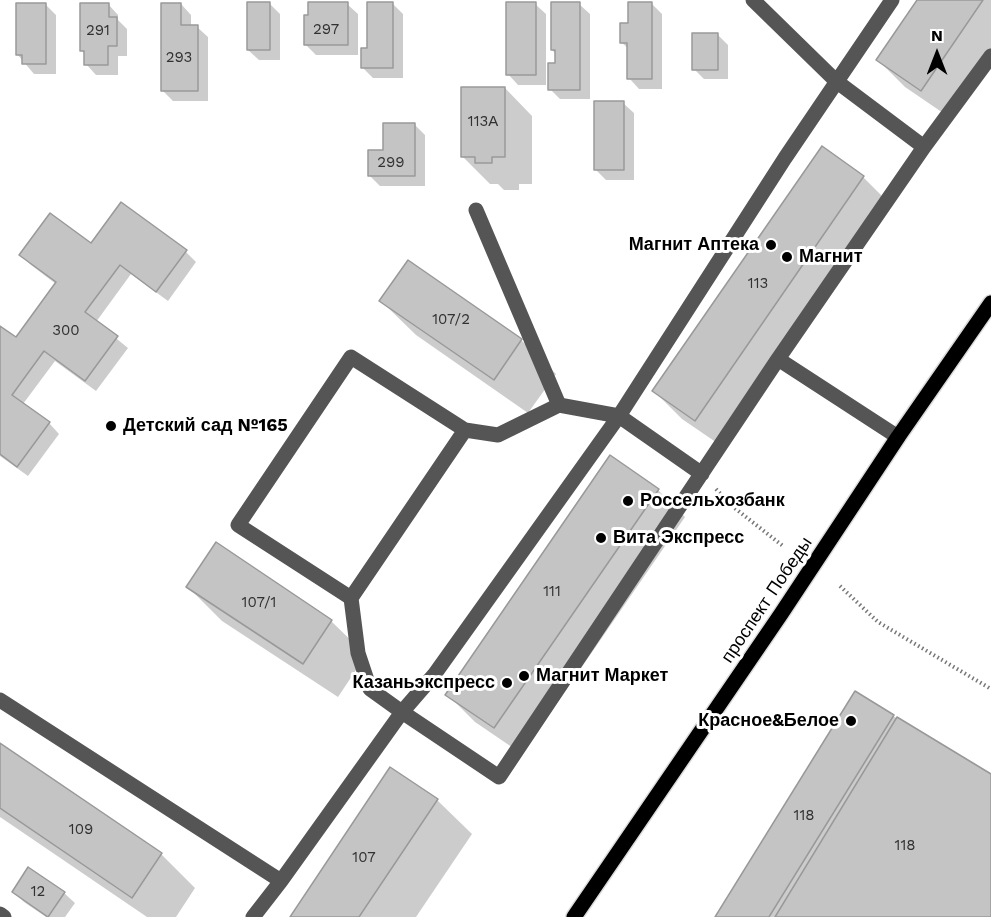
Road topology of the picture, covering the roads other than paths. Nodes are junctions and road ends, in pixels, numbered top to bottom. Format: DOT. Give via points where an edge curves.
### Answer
graph roads {
  1 [pos="892,0"];
  2 [pos="756,1"];
  3 [pos="991,56"];
  4 [pos="836,81"];
  5 [pos="924,147"];
  6 [pos="476,210"];
  7 [pos="991,303"];
  8 [pos="778,359"];
  9 [pos="558,405"];
  10 [pos="619,416"];
  11 [pos="465,430"];
  12 [pos="898,437"];
  13 [pos="702,474"];
  14 [pos="351,598"];
  15 [pos="0,700"];
  16 [pos="402,712"];
  17 [pos="280,881"];
  18 [pos="0,914"];
  19 [pos="4,917"];
  20 [pos="253,917"];
  21 [pos="574,917"];
  1 -- 4 [label="lane"];
  2 -- 4 [label="lane"];
  3 -- 5 [label="lane"];
  4 -- 5 [label="lane"];
  4 -- 10 [label="lane"];
  5 -- 8 [label="lane"];
  6 -- 9 [label="lane"];
  7 -- 12 [label="main road, проспект Победы"];
  8 -- 12 [label="lane"];
  8 -- 13 [label="lane"];
  9 -- 10 [label="lane"];
  9 -- 11 [label="lane" via="498,435"];
  10 -- 13 [label="lane"];
  10 -- 16 [label="lane" via="434,675"];
  11 -- 14 [label="lane"];
  11 -- 14 [label="lane" via="351,357 238,525"];
  12 -- 21 [label="main road, проспект Победы"];
  13 -- 16 [label="lane" via="499,777"];
  14 -- 16 [label="lane" via="358,653 370,689"];
  15 -- 17 [label="lane"];
  16 -- 17 [label="lane"];
  17 -- 20 [label="lane"];
  18 -- 19 [label="lane"];
}
